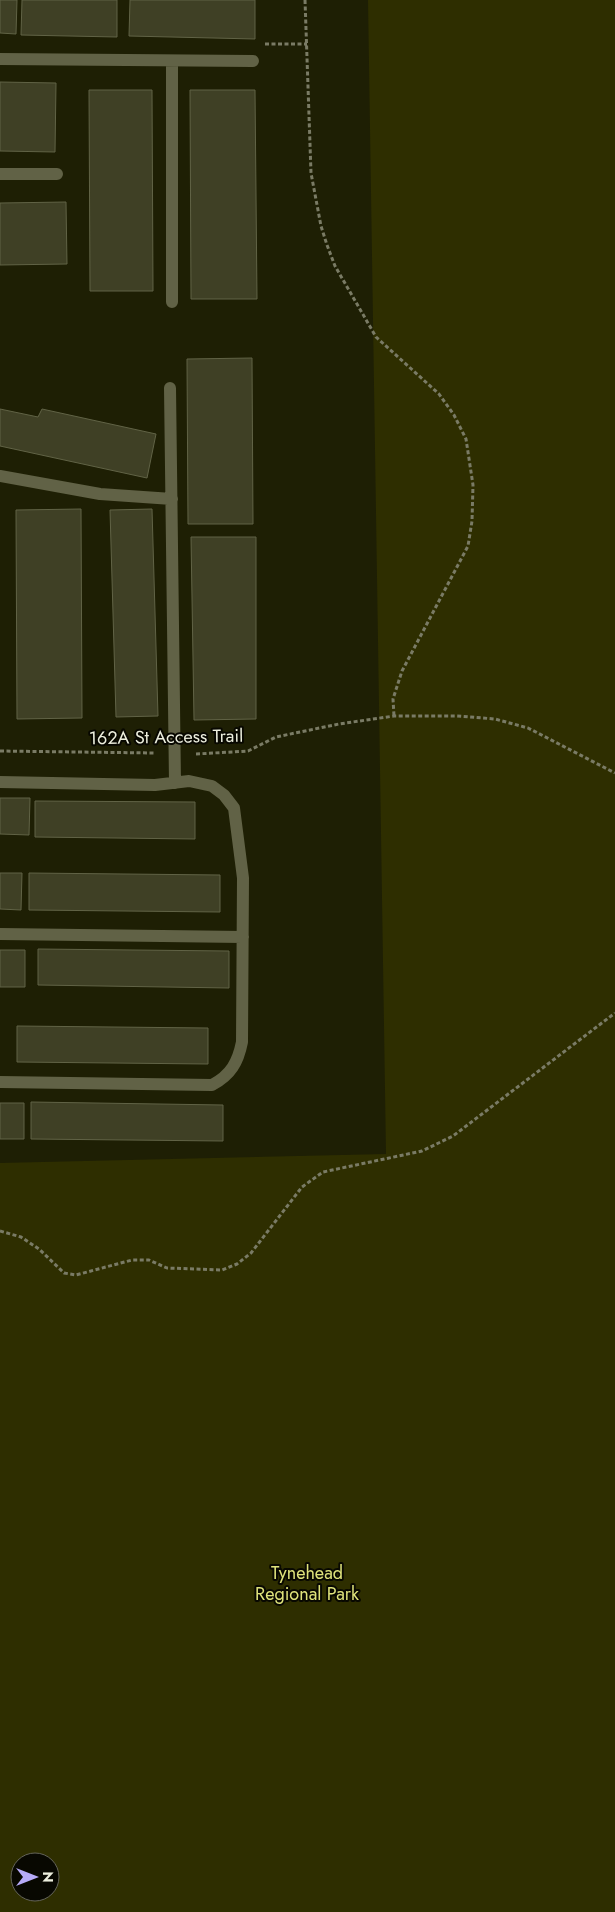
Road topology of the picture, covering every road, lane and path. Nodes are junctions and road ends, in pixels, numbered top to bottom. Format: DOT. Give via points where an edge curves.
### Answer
graph roads {
  1 [pos="305,0"];
  2 [pos="307,44"];
  3 [pos="0,59"];
  4 [pos="172,60"];
  5 [pos="253,62"];
  6 [pos="0,174"];
  7 [pos="57,174"];
  8 [pos="172,302"];
  9 [pos="170,388"];
  10 [pos="0,476"];
  11 [pos="172,499"];
  12 [pos="394,716"];
  13 [pos="0,751"];
  14 [pos="176,753"];
  15 [pos="615,773"];
  16 [pos="0,782"];
  17 [pos="175,783"];
  18 [pos="0,934"];
  19 [pos="243,937"];
  20 [pos="615,1012"];
  21 [pos="0,1082"];
  22 [pos="0,1231"];
  1 -- 2 [label="path"];
  2 -- 5 [label="path" via="260,44"];
  2 -- 12 [label="path" via="312,173 326,245 376,338 439,394 454,415 466,439 473,485 468,546 402,671 393,698"];
  3 -- 4 [label="lane"];
  4 -- 5 [label="lane"];
  4 -- 8 [label="lane"];
  6 -- 7 [label="lane"];
  9 -- 11 [label="lane"];
  10 -- 11 [label="lane" via="100,494"];
  11 -- 14 [label="lane"];
  12 -- 14 [label="path, 162A St Access Trail" via="276,737 248,751"];
  12 -- 15 [label="path, 162A St Access Trail" via="495,719 528,728"];
  13 -- 14 [label="path, 162A St Access Trail"];
  14 -- 17 [label="lane"];
  16 -- 17 [label="lane"];
  17 -- 19 [label="lane" via="189,781 212,786 234,808 243,878"];
  18 -- 19 [label="lane"];
  19 -- 21 [label="lane" via="242,1042 239,1058 224,1079 212,1085"];
  20 -- 22 [label="path" via="453,1136 422,1151 323,1172 302,1187 251,1253 222,1270 167,1268 149,1260 132,1260 76,1275 64,1273 21,1237"];
}
